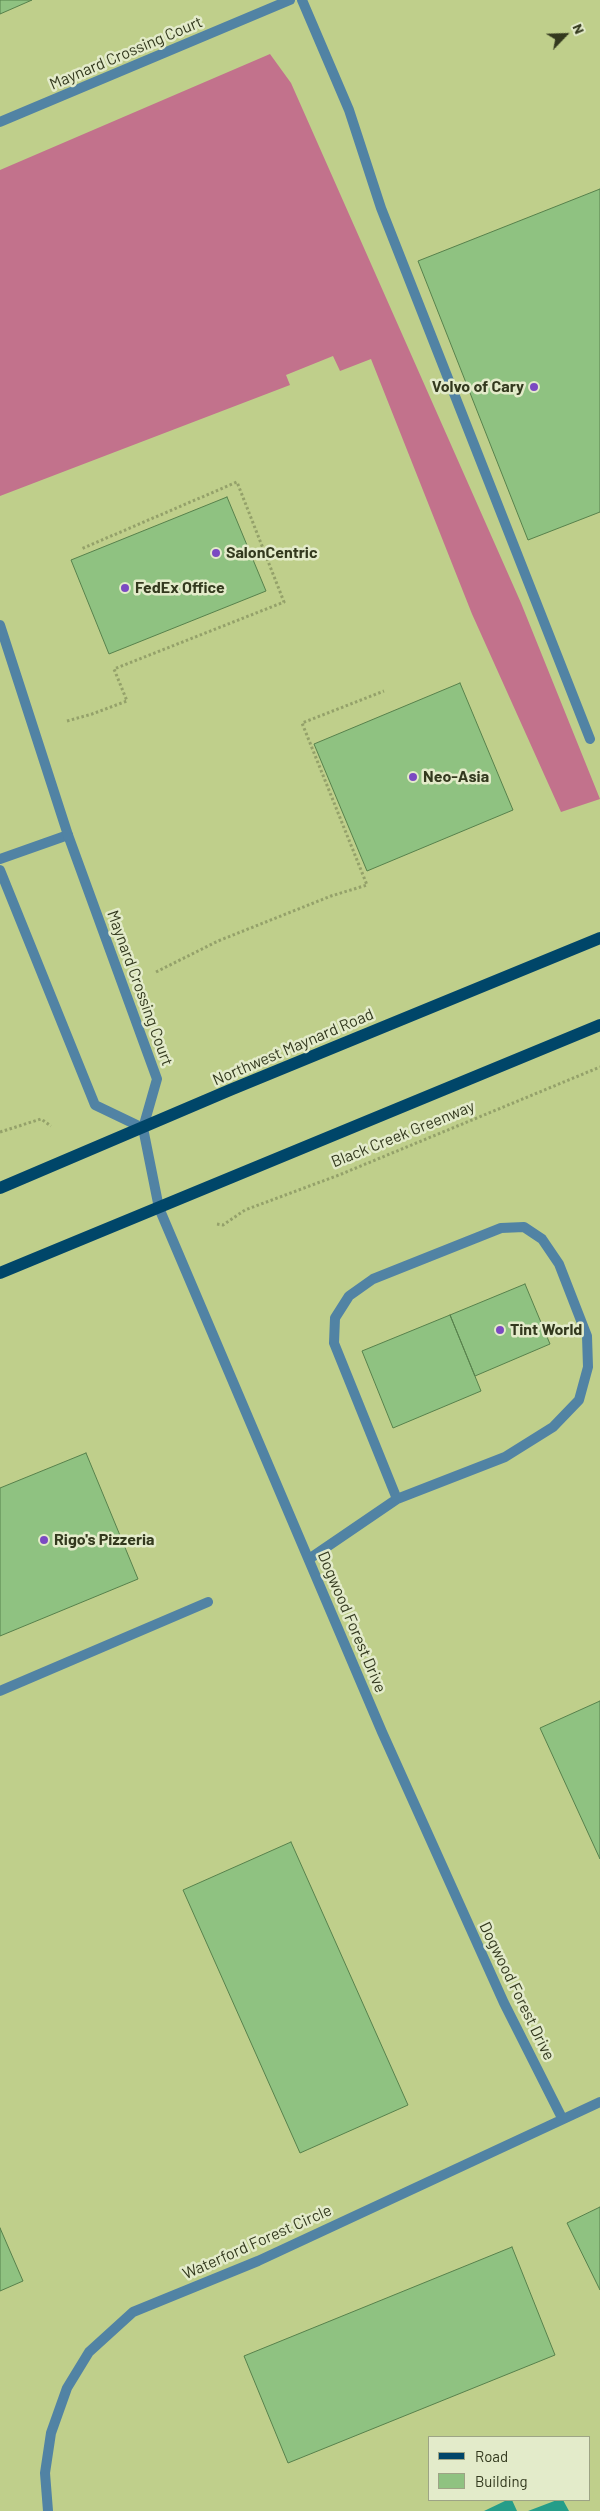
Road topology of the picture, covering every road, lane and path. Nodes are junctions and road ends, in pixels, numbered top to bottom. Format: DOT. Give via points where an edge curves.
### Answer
graph roads {
  1 [pos="290,0"];
  2 [pos="302,0"];
  3 [pos="0,122"];
  4 [pos="81,549"];
  5 [pos="0,625"];
  6 [pos="384,691"];
  7 [pos="66,721"];
  8 [pos="590,739"];
  9 [pos="68,835"];
  10 [pos="0,859"];
  11 [pos="0,870"];
  12 [pos="600,938"];
  13 [pos="156,972"];
  14 [pos="600,1025"];
  15 [pos="600,1067"];
  16 [pos="52,1126"];
  17 [pos="143,1128"];
  18 [pos="0,1132"];
  19 [pos="0,1188"];
  20 [pos="159,1208"];
  21 [pos="217,1224"];
  22 [pos="0,1273"];
  23 [pos="397,1499"];
  24 [pos="309,1559"];
  25 [pos="208,1602"];
  26 [pos="0,1691"];
  27 [pos="600,2102"];
  28 [pos="562,2118"];
  29 [pos="48,2511"];
  1 -- 3 [label="street, Maynard Crossing Court"];
  2 -- 8 [label="street" via="349,110 381,208"];
  4 -- 7 [label="path" via="237,482 284,602 114,669 127,701"];
  5 -- 9 [label="street, Maynard Crossing Court"];
  6 -- 13 [label="path" via="302,723 367,885 218,941"];
  9 -- 10 [label="street"];
  9 -- 17 [label="street, Maynard Crossing Court" via="156,1079"];
  11 -- 17 [label="street" via="95,1105"];
  12 -- 17 [label="main road, Northwest Maynard Road"];
  14 -- 20 [label="main road"];
  15 -- 21 [label="path, Black Creek Greenway" via="339,1175 245,1210 223,1225"];
  16 -- 18 [label="path" via="41,1119"];
  17 -- 19 [label="main road, Northwest Maynard Road"];
  17 -- 20 [label="street, Dogwood Forest Drive"];
  20 -- 22 [label="main road"];
  20 -- 24 [label="street, Dogwood Forest Drive"];
  23 -- 23 [label="street" via="334,1343 336,1318 349,1296 373,1279 500,1228 524,1227 542,1239 559,1264 587,1336 588,1367 579,1400 553,1427 504,1457"];
  23 -- 24 [label="street"];
  24 -- 28 [label="street, Dogwood Forest Drive" via="382,1732 500,1994"];
  25 -- 26 [label="street"];
  27 -- 28 [label="street, Waterford Forest Circle"];
  28 -- 29 [label="street, Waterford Forest Circle" via="258,2260 134,2312 89,2352 67,2388 52,2434 45,2473"];
}
